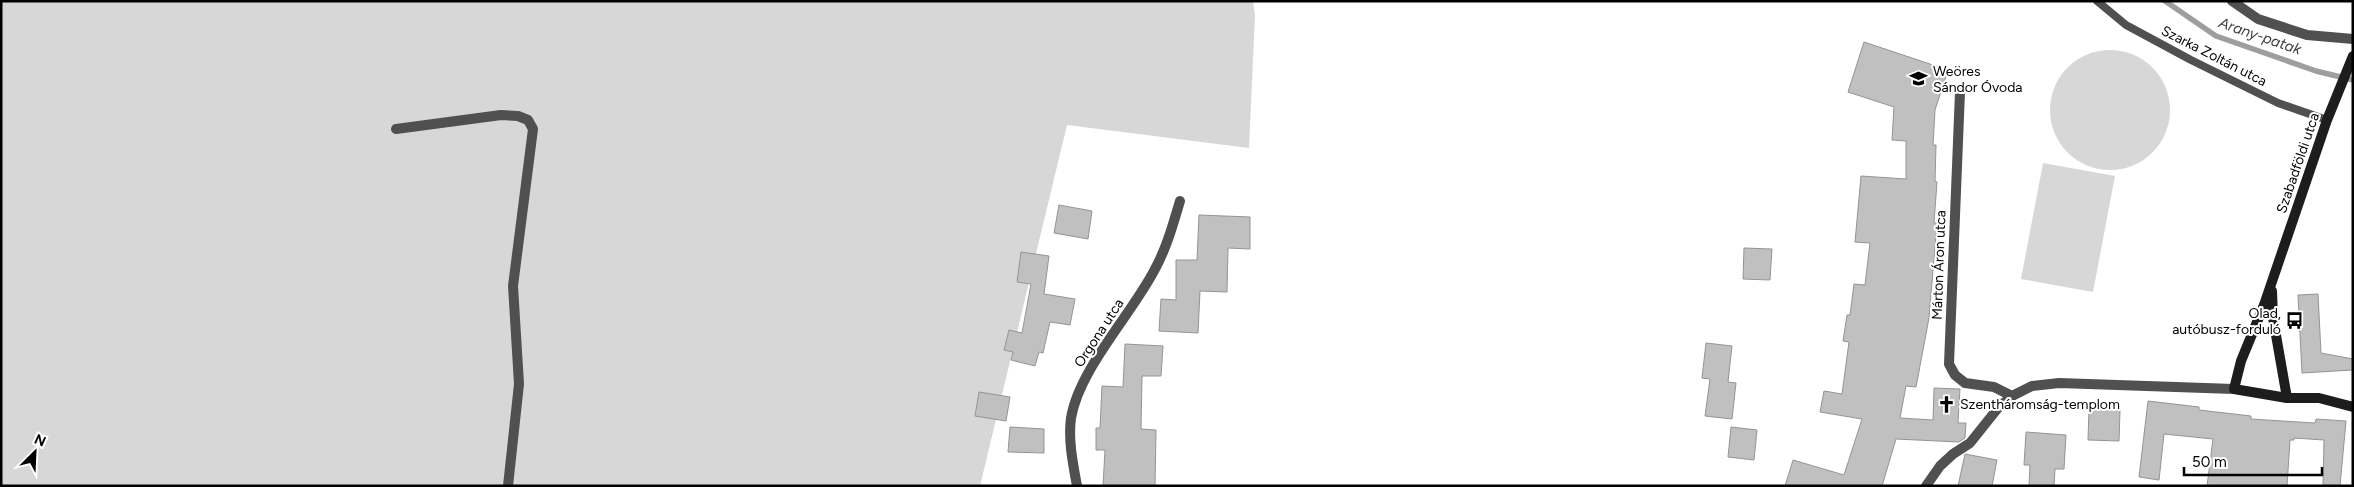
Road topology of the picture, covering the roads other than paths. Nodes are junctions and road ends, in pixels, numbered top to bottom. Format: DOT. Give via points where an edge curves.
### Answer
graph roads {
  1 [pos="2097,1"];
  2 [pos="2232,1"];
  3 [pos="2353,39"];
  4 [pos="2353,56"];
  5 [pos="1960,92"];
  6 [pos="2327,120"];
  7 [pos="396,129"];
  8 [pos="1180,201"];
  9 [pos="2272,280"];
  10 [pos="2234,390"];
  11 [pos="2012,396"];
  12 [pos="2287,398"];
  13 [pos="2353,407"];
  14 [pos="508,486"];
  15 [pos="1077,486"];
  16 [pos="1926,486"];
  1 -- 6 [label="lane, Szarka Zoltán utca" via="2126,25 2191,60 2278,103"];
  2 -- 3 [label="street" via="2258,19 2307,35"];
  4 -- 6 [label="street, Szabadföldi utca"];
  5 -- 11 [label="street, Márton Áron utca" via="1949,364 1965,383 1994,387"];
  6 -- 9 [label="street, Szabadföldi utca"];
  7 -- 14 [label="street" via="501,115 528,120 533,129 513,286 519,384"];
  8 -- 15 [label="street, Orgona utca" via="1155,269 1077,394 1071,418 1070,444"];
  9 -- 10 [label="street, Szabadföldi utca" via="2241,361"];
  9 -- 12 [label="street, Szabadföldi utca" via="2273,318"];
  10 -- 11 [label="street" via="2059,383 2032,386"];
  10 -- 12 [label="street"];
  11 -- 16 [label="street" via="1970,443 1940,466"];
  12 -- 13 [label="street" via="2319,398"];
}
